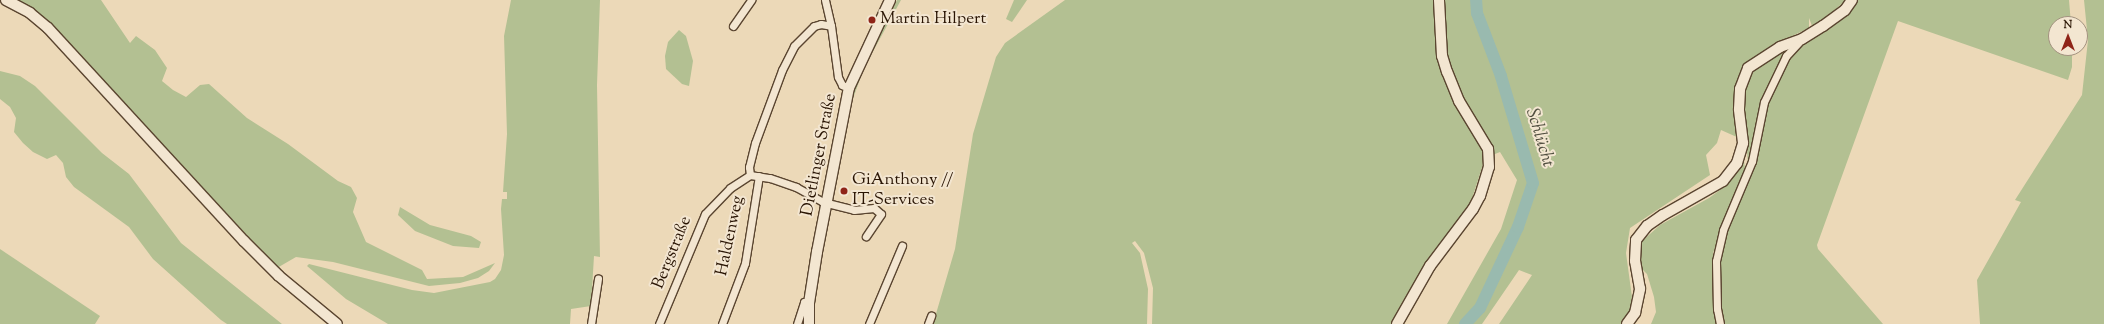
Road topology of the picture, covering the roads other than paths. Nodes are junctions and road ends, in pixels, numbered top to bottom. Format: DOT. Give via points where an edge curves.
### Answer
graph roads {
  1 [pos="6,0"];
  2 [pos="751,0"];
  3 [pos="825,0"];
  4 [pos="890,0"];
  5 [pos="1438,0"];
  6 [pos="1852,0"];
  7 [pos="733,26"];
  8 [pos="831,26"];
  9 [pos="1802,39"];
  10 [pos="849,88"];
  11 [pos="750,175"];
  12 [pos="758,176"];
  13 [pos="828,203"];
  14 [pos="866,236"];
  15 [pos="902,246"];
  16 [pos="598,279"];
  17 [pos="809,303"];
  18 [pos="931,316"];
  19 [pos="337,324"];
  20 [pos="591,324"];
  21 [pos="659,324"];
  22 [pos="722,324"];
  23 [pos="797,324"];
  24 [pos="809,324"];
  25 [pos="869,324"];
  26 [pos="928,324"];
  27 [pos="1397,324"];
  28 [pos="1627,324"];
  29 [pos="1720,324"];
  1 -- 19 [label="street" via="30,13 48,28 244,241 279,276"];
  2 -- 7 [label="street"];
  3 -- 8 [label="street"];
  4 -- 10 [label="street, Dietlinger Straße"];
  5 -- 27 [label="street" via="1442,56 1459,101 1488,149 1489,167 1473,209 1430,266"];
  6 -- 9 [label="street" via="1845,10"];
  8 -- 10 [label="street" via="838,77 842,85"];
  8 -- 11 [label="street" via="814,26 794,46 765,111 749,167"];
  9 -- 28 [label="street" via="1780,47 1748,68 1740,89 1739,109 1743,143 1737,163 1722,181 1663,215 1647,226 1636,240 1635,261 1640,289 1635,312"];
  9 -- 29 [label="street" via="1786,56 1764,102 1752,161 1723,230 1716,261 1717,309"];
  10 -- 13 [label="street, Dietlinger Straße"];
  11 -- 12 [label="street"];
  11 -- 21 [label="street, Bergstraße" via="730,188 705,214"];
  12 -- 13 [label="street" via="796,187"];
  12 -- 22 [label="street, Haldenweg" via="745,263"];
  13 -- 14 [label="street" via="854,210 874,208 881,214"];
  13 -- 17 [label="street, Dietlinger Straße"];
  15 -- 25 [label="street"];
  16 -- 20 [label="street"];
  17 -- 23 [label="street" via="804,302"];
  17 -- 24 [label="street, Dietlinger Straße"];
  18 -- 26 [label="street"];
}
